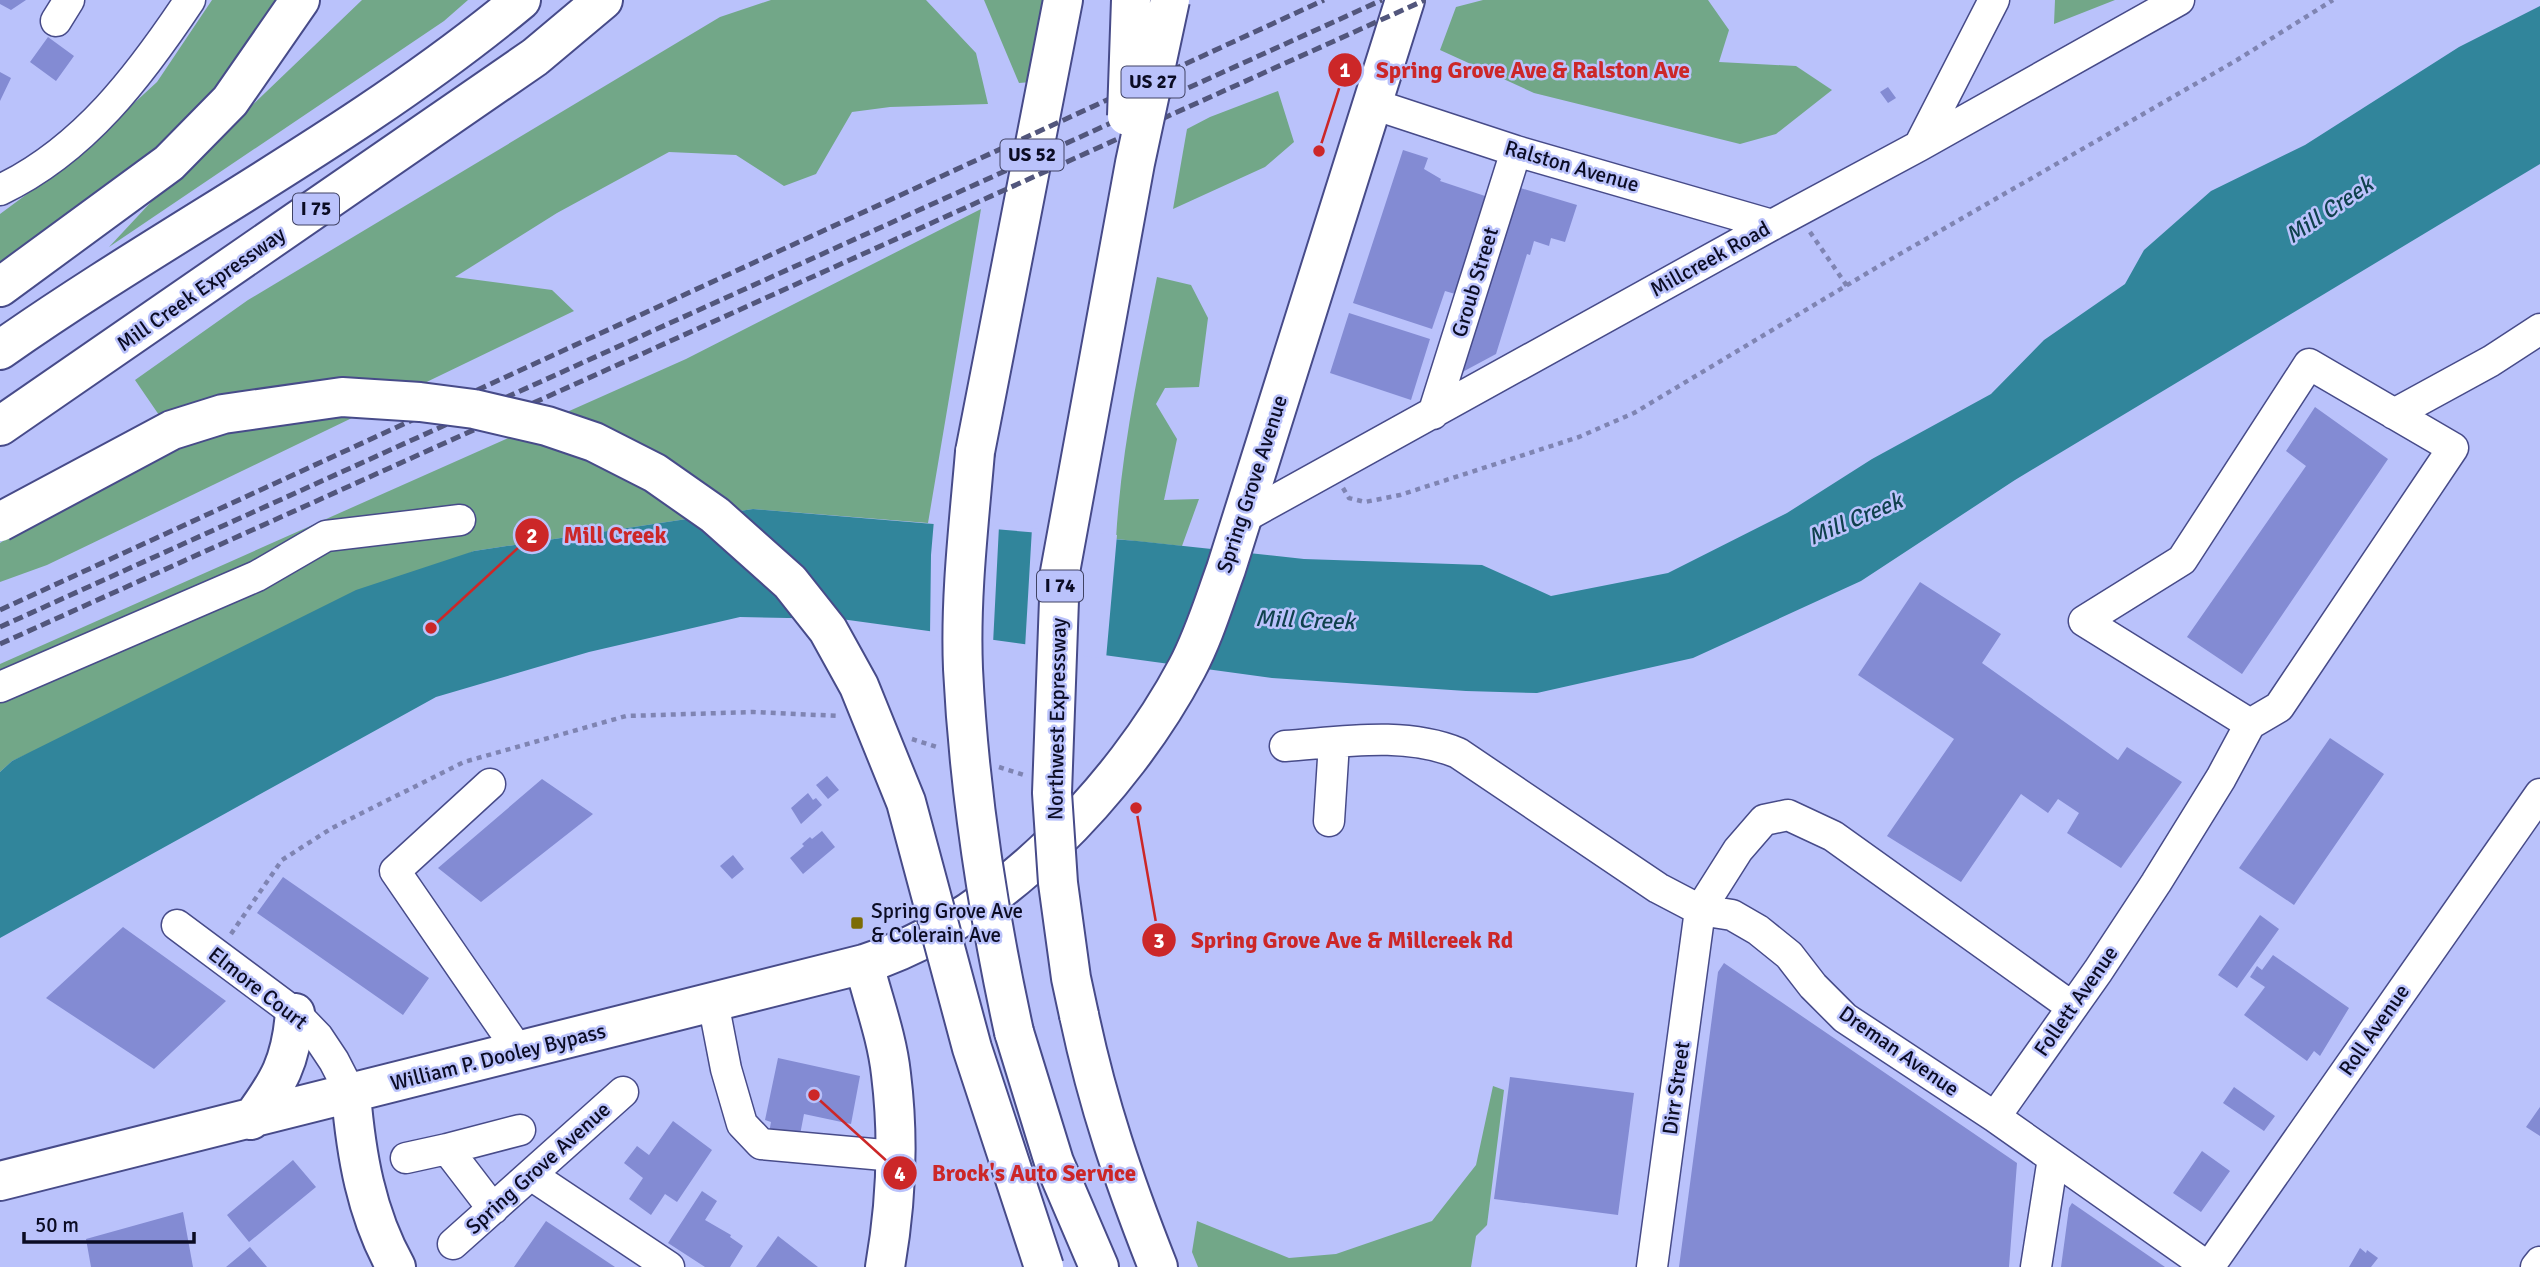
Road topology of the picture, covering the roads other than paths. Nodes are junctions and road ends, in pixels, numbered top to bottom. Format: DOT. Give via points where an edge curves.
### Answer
graph roads {
  1 [pos="190,0"];
  2 [pos="300,0"];
  3 [pos="603,0"];
  4 [pos="1063,0"];
  5 [pos="1131,0"];
  6 [pos="1170,0"];
  7 [pos="1405,0"];
  8 [pos="1994,0"];
  9 [pos="2179,0"];
  10 [pos="519,1"];
  11 [pos="1373,104"];
  12 [pos="1919,146"];
  13 [pos="1516,151"];
  14 [pos="1135,163"];
  15 [pos="0,190"];
  16 [pos="1784,218"];
  17 [pos="0,288"];
  18 [pos="2540,329"];
  19 [pos="0,351"];
  20 [pos="1433,414"];
  21 [pos="2394,414"];
  22 [pos="0,426"];
  23 [pos="460,520"];
  24 [pos="1241,520"];
  25 [pos="0,522"];
  26 [pos="0,687"];
  27 [pos="2250,724"];
  28 [pos="1334,743"];
  29 [pos="1285,746"];
  30 [pos="489,784"];
  31 [pos="2540,793"];
  32 [pos="1329,821"];
  33 [pos="984,902"];
  34 [pos="1700,910"];
  35 [pos="177,925"];
  36 [pos="864,964"];
  37 [pos="713,1002"];
  38 [pos="2072,1007"];
  39 [pos="295,1013"];
  40 [pos="1014,1032"];
  41 [pos="518,1050"];
  42 [pos="623,1092"];
  43 [pos="351,1094"];
  44 [pos="1995,1117"];
  45 [pos="251,1120"];
  46 [pos="520,1130"];
  47 [pos="447,1149"];
  48 [pos="895,1156"];
  49 [pos="406,1158"];
  50 [pos="2053,1158"];
  51 [pos="531,1175"];
  52 [pos="0,1181"];
  53 [pos="493,1209"];
  54 [pos="453,1244"];
  55 [pos="2540,1262"];
  56 [pos="396,1267"];
  57 [pos="669,1267"];
  58 [pos="885,1267"];
  59 [pos="1038,1267"];
  60 [pos="1044,1267"];
  61 [pos="1099,1267"];
  62 [pos="1158,1267"];
  63 [pos="1652,1267"];
  64 [pos="2036,1267"];
  65 [pos="2208,1267"];
  66 [pos="2536,1267"];
  1 -- 15 [label="street" via="116,102 42,165"];
  2 -- 17 [label="main road" via="230,101 169,163"];
  3 -- 22 [label="main road, Mill Creek Expressway / I 75" via="535,57"];
  4 -- 40 [label="main road, US 52, bridge" via="984,394 975,452 965,599 963,668 985,890"];
  5 -- 14 [label="main road, bridge" via="1126,119"];
  6 -- 14 [label="main road, US 27, bridge"];
  7 -- 11 [label="main road, Spring Grove Avenue"];
  8 -- 12 [label="street"];
  9 -- 12 [label="street, Millcreek Road"];
  10 -- 19 [label="main road, I 75" via="311,149 77,296"];
  11 -- 13 [label="street, Ralston Avenue"];
  11 -- 24 [label="main road, Spring Grove Avenue"];
  12 -- 16 [label="street, Millcreek Road"];
  13 -- 16 [label="street, Ralston Avenue"];
  13 -- 20 [label="street, Groub Street"];
  14 -- 62 [label="main road, Northwest Expressway / I 74, bridge" via="1060,572 1052,793 1071,978 1093,1081"];
  16 -- 20 [label="street, Millcreek Road"];
  18 -- 21 [label="street"];
  20 -- 24 [label="street, Millcreek Road"];
  21 -- 27 [label="street" via="2453,448 2279,707"];
  21 -- 27 [label="street" via="2309,364 2182,561 2084,621"];
  23 -- 26 [label="street" via="326,536 257,576"];
  24 -- 33 [label="main road, Spring Grove Avenue" via="1202,635 1164,709 1136,750 1061,836"];
  25 -- 60 [label="main road, bridge" via="172,430 223,414 342,397 474,409 547,426 594,442 655,473 715,515 790,582 828,630 859,686 906,802 972,1048"];
  27 -- 38 [label="street, Follett Avenue" via="2156,883"];
  28 -- 29 [label="street, Dreman Avenue"];
  28 -- 32 [label="street"];
  28 -- 34 [label="street, Dreman Avenue" via="1417,741 1458,753 1658,888"];
  30 -- 41 [label="street" via="395,871"];
  31 -- 65 [label="street, Roll Avenue"];
  33 -- 36 [label="main road, William P. Dooley Bypass" via="896,954"];
  34 -- 38 [label="street" via="1738,850 1764,820 1788,815 1833,836"];
  34 -- 44 [label="street, Dreman Avenue" via="1731,915 1758,930 1789,954 1845,1018"];
  34 -- 63 [label="street, Dirr Street"];
  35 -- 39 [label="street, Elmore Court"];
  36 -- 37 [label="main road, William P. Dooley Bypass"];
  36 -- 48 [label="main road" via="891,1074"];
  37 -- 41 [label="main road, William P. Dooley Bypass"];
  37 -- 48 [label="street" via="742,1124 761,1144"];
  38 -- 44 [label="street, Follett Avenue"];
  39 -- 43 [label="street, Elmore Court" via="318,1037"];
  39 -- 45 [label="main road" via="286,1065"];
  40 -- 59 [label="main road" via="1006,1107"];
  40 -- 61 [label="main road" via="1054,1163"];
  41 -- 43 [label="main road, William P. Dooley Bypass"];
  42 -- 51 [label="street, Spring Grove Avenue"];
  43 -- 45 [label="main road, William P. Dooley Bypass"];
  43 -- 56 [label="main road" via="363,1183"];
  44 -- 50 [label="street, Dreman Avenue"];
  45 -- 52 [label="main road, William P. Dooley Bypass"];
  46 -- 47 [label="street"];
  47 -- 49 [label="street"];
  47 -- 53 [label="street"];
  48 -- 58 [label="main road"];
  50 -- 64 [label="street"];
  50 -- 65 [label="street, Dreman Avenue"];
  51 -- 53 [label="street, Spring Grove Avenue"];
  51 -- 57 [label="street"];
  53 -- 54 [label="street, Spring Grove Avenue"];
  55 -- 66 [label="street"];
}
